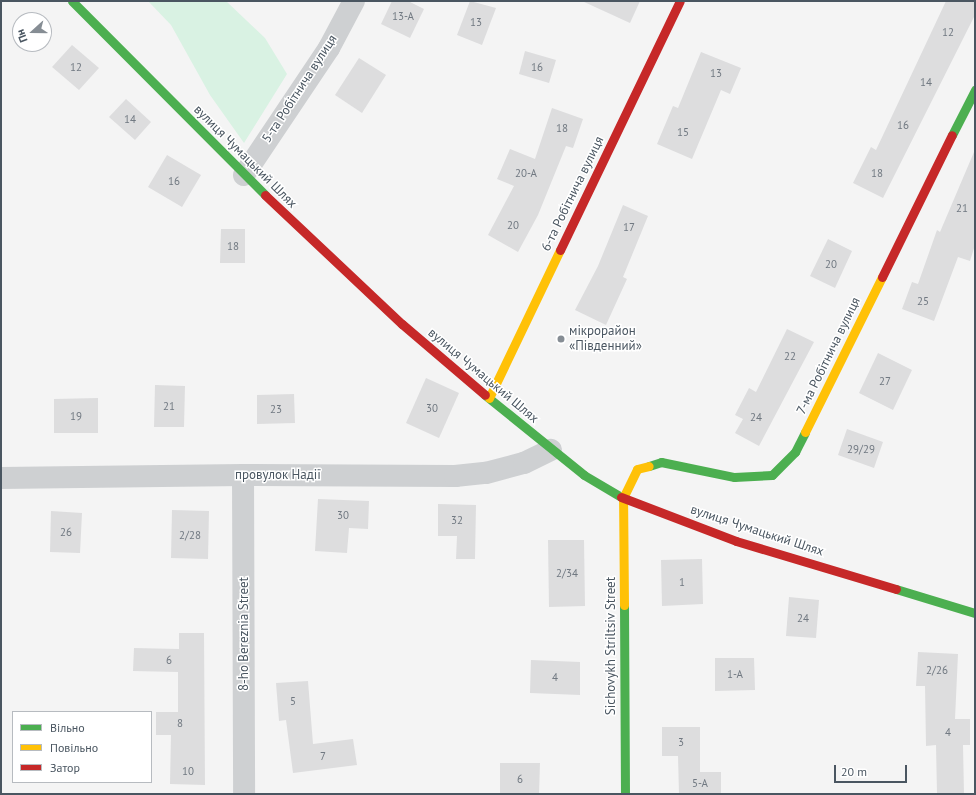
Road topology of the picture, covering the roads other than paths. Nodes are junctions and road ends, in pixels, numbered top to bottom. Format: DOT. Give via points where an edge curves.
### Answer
graph roads {
  1 [pos="72,1"];
  2 [pos="354,1"];
  3 [pos="680,1"];
  4 [pos="975,90"];
  5 [pos="244,175"];
  6 [pos="489,398"];
  7 [pos="551,450"];
  8 [pos="243,475"];
  9 [pos="1,478"];
  10 [pos="623,498"];
  11 [pos="975,613"];
  12 [pos="244,794"];
  13 [pos="625,794"];
  1 -- 5 [label="street, вулиця Чумацький Шлях"];
  2 -- 5 [label="street, 5-та Робітнича вулиця" via="329,48"];
  3 -- 6 [label="street, 6-та Робітнича вулиця"];
  4 -- 10 [label="street, 7-ма Робітнича вулиця" via="795,452 772,475 734,477 661,462 637,469"];
  5 -- 6 [label="street, вулиця Чумацький Шлях" via="402,324"];
  6 -- 7 [label="street, вулиця Чумацький Шлях"];
  7 -- 8 [label="street, провулок Надії" via="524,463 486,473 454,476"];
  7 -- 10 [label="street, вулиця Чумацький Шлях"];
  8 -- 9 [label="street, провулок Надії"];
  8 -- 12 [label="street, 8-ho Bereznia Street"];
  10 -- 11 [label="street, вулиця Чумацький Шлях" via="736,541"];
  10 -- 13 [label="street, Sichovykh Striltsiv Street"];
}
